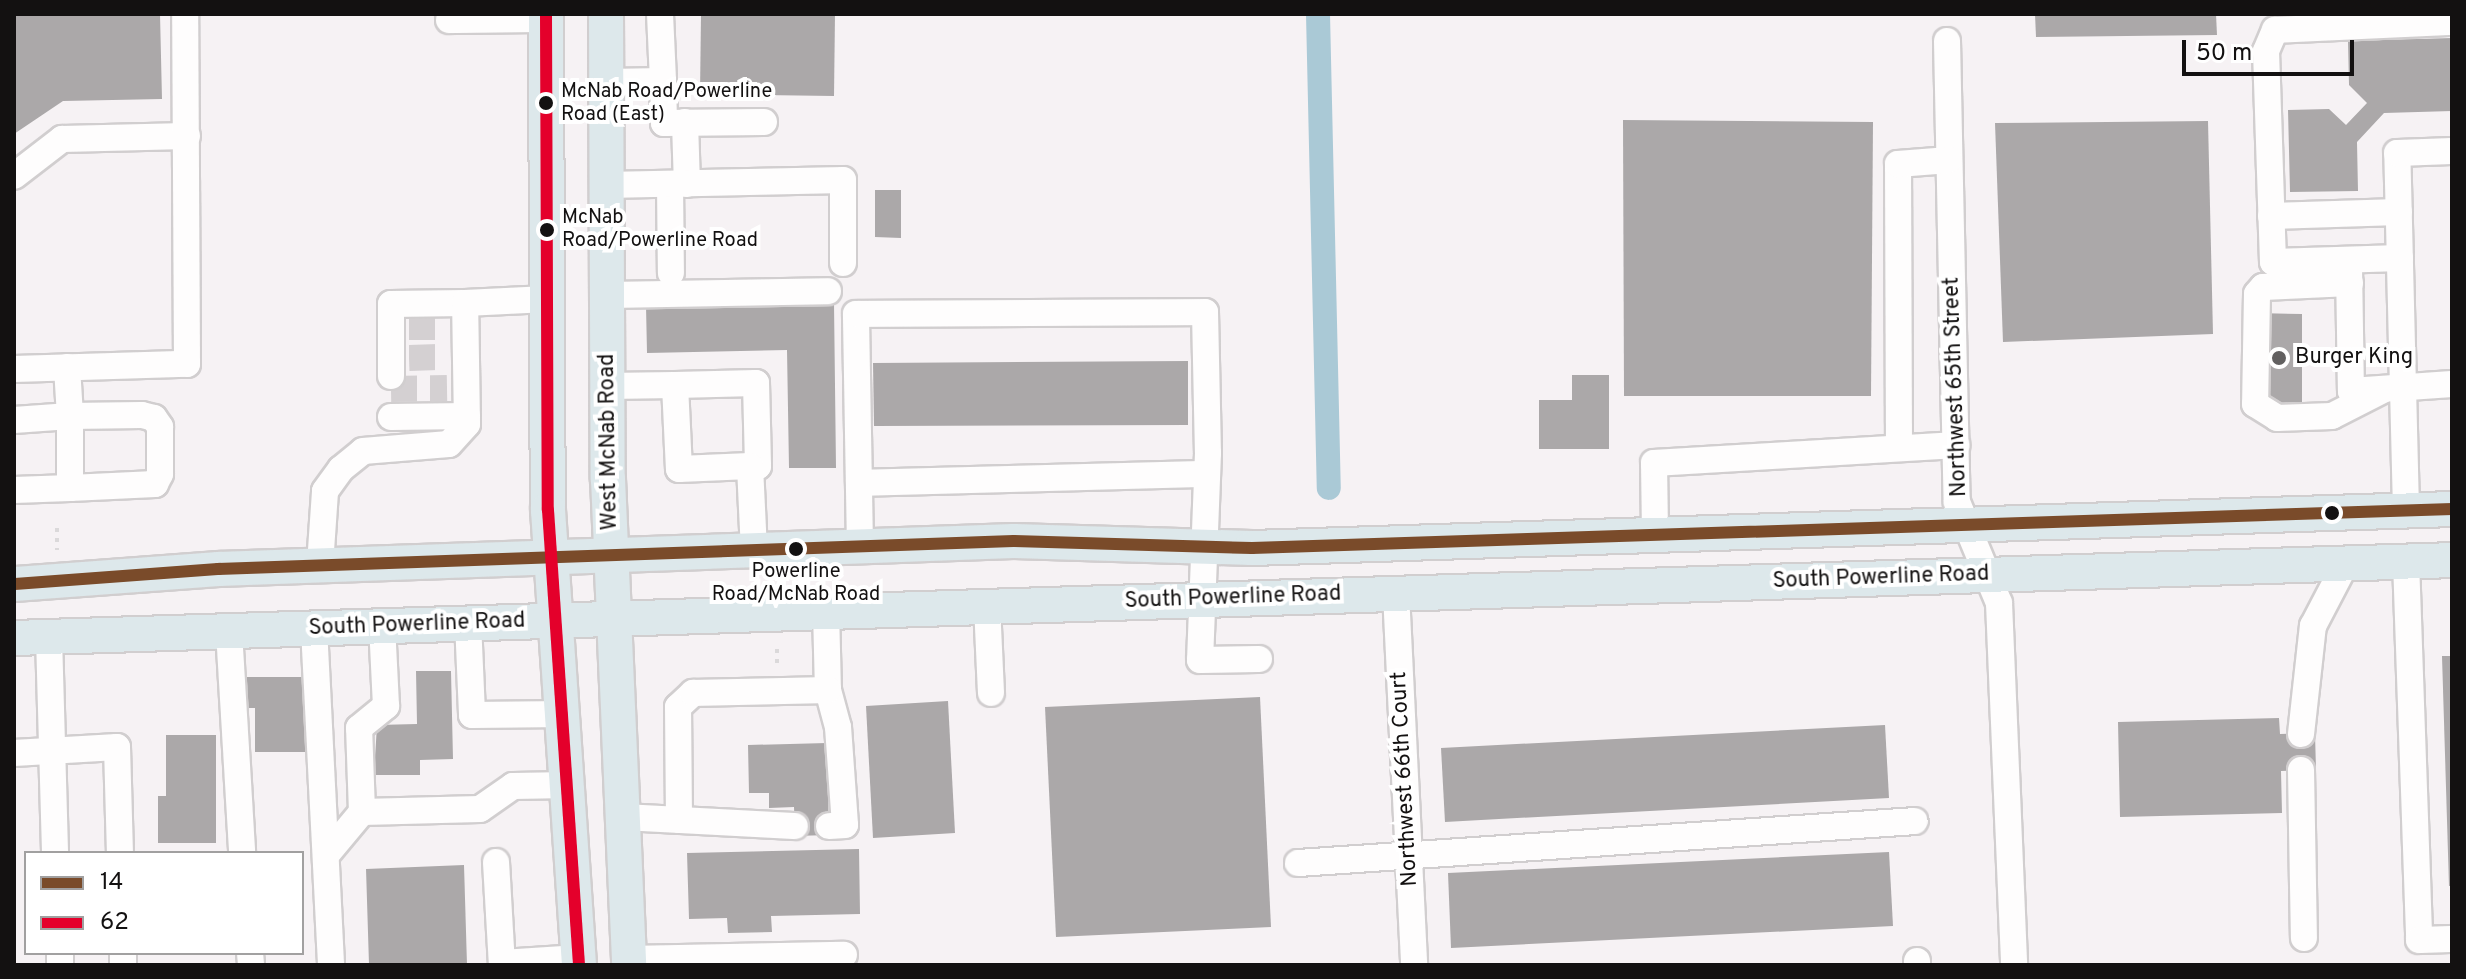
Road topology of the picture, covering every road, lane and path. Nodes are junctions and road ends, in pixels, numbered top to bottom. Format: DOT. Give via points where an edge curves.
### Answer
graph roads {
  1 [pos="185,14"];
  2 [pos="606,14"];
  3 [pos="660,14"];
  4 [pos="546,16"];
  5 [pos="449,20"];
  6 [pos="2452,22"];
  7 [pos="1947,41"];
  8 [pos="663,81"];
  9 [pos="607,82"];
  10 [pos="685,122"];
  11 [pos="764,122"];
  12 [pos="187,136"];
  13 [pos="2452,151"];
  14 [pos="1949,160"];
  15 [pos="14,176"];
  16 [pos="678,184"];
  17 [pos="607,185"];
  18 [pos="2399,212"];
  19 [pos="2271,216"];
  20 [pos="2400,258"];
  21 [pos="843,263"];
  22 [pos="2349,271"];
  23 [pos="671,273"];
  24 [pos="828,291"];
  25 [pos="607,295"];
  26 [pos="547,299"];
  27 [pos="459,319"];
  28 [pos="67,367"];
  29 [pos="14,369"];
  30 [pos="394,381"];
  31 [pos="2452,384"];
  32 [pos="675,385"];
  33 [pos="608,386"];
  34 [pos="2392,388"];
  35 [pos="70,416"];
  36 [pos="467,416"];
  37 [pos="14,420"];
  38 [pos="1956,445"];
  39 [pos="391,448"];
  40 [pos="1899,448"];
  41 [pos="750,466"];
  42 [pos="1207,474"];
  43 [pos="859,483"];
  44 [pos="70,488"];
  45 [pos="14,490"];
  46 [pos="2452,509"];
  47 [pos="2406,510"];
  48 [pos="1966,524"];
  49 [pos="57,528"];
  50 [pos="1655,533"];
  51 [pos="860,547"];
  52 [pos="1203,549"];
  53 [pos="57,550"];
  54 [pos="754,551"];
  55 [pos="611,555"];
  56 [pos="552,556"];
  57 [pos="2452,560"];
  58 [pos="2406,561"];
  59 [pos="2346,563"];
  60 [pos="320,565"];
  61 [pos="1987,574"];
  62 [pos="14,584"];
  63 [pos="1396,593"];
  64 [pos="1200,598"];
  65 [pos="987,605"];
  66 [pos="826,610"];
  67 [pos="613,618"];
  68 [pos="558,620"];
  69 [pos="468,622"];
  70 [pos="382,624"];
  71 [pos="314,628"];
  72 [pos="229,631"];
  73 [pos="26,640"];
  74 [pos="777,649"];
  75 [pos="1259,659"];
  76 [pos="777,672"];
  77 [pos="828,690"];
  78 [pos="991,693"];
  79 [pos="565,714"];
  80 [pos="2301,734"];
  81 [pos="51,751"];
  82 [pos="14,753"];
  83 [pos="2301,770"];
  84 [pos="569,785"];
  85 [pos="362,812"];
  86 [pos="622,817"];
  87 [pos="679,820"];
  88 [pos="1915,821"];
  89 [pos="795,826"];
  90 [pos="829,826"];
  91 [pos="55,851"];
  92 [pos="120,851"];
  93 [pos="242,851"];
  94 [pos="1409,853"];
  95 [pos="327,854"];
  96 [pos="496,862"];
  97 [pos="1298,863"];
  98 [pos="2304,938"];
  99 [pos="2452,939"];
  100 [pos="844,955"];
  101 [pos="579,962"];
  102 [pos="629,962"];
  103 [pos="502,964"];
  104 [pos="331,965"];
  105 [pos="1414,965"];
  106 [pos="2014,965"];
  1 -- 12 [label="street"];
  2 -- 9 [label="main road, West McNab Road"];
  3 -- 8 [label="street"];
  4 -- 5 [label="street"];
  4 -- 26 [label="main road"];
  6 -- 19 [label="street" via="2275,30 2266,51"];
  7 -- 14 [label="street, Northwest 65th Street"];
  8 -- 9 [label="street"];
  8 -- 10 [label="street" via="664,123"];
  9 -- 17 [label="main road, West McNab Road"];
  10 -- 11 [label="street"];
  10 -- 16 [label="street"];
  12 -- 15 [label="street" via="62,139"];
  12 -- 28 [label="street" via="187,364"];
  13 -- 18 [label="street" via="2397,153"];
  14 -- 38 [label="street, Northwest 65th Street"];
  14 -- 40 [label="street" via="1898,164"];
  16 -- 17 [label="street"];
  16 -- 21 [label="street" via="843,180"];
  16 -- 23 [label="street"];
  17 -- 25 [label="main road, West McNab Road"];
  18 -- 19 [label="street"];
  18 -- 20 [label="street"];
  19 -- 22 [label="street" via="2273,262"];
  20 -- 22 [label="street"];
  20 -- 34 [label="street"];
  22 -- 34 [label="street" via="2351,391"];
  22 -- 34 [label="street" via="2263,287 2257,294 2255,404 2277,418 2332,416"];
  24 -- 25 [label="street"];
  25 -- 33 [label="main road, West McNab Road"];
  26 -- 27 [label="street"];
  26 -- 56 [label="main road"];
  27 -- 30 [label="street" via="391,304 400,328"];
  27 -- 36 [label="street" via="457,388"];
  28 -- 29 [label="street"];
  28 -- 35 [label="street"];
  30 -- 36 [label="street"];
  30 -- 39 [label="street"];
  31 -- 34 [label="street"];
  32 -- 33 [label="street"];
  32 -- 41 [label="street" via="679,469"];
  32 -- 41 [label="street" via="756,383 758,466"];
  33 -- 55 [label="main road, West McNab Road"];
  34 -- 47 [label="street"];
  35 -- 37 [label="street"];
  35 -- 44 [label="street"];
  35 -- 44 [label="street" via="154,418 160,427 160,474 155,484"];
  36 -- 39 [label="street" via="460,436 449,444"];
  38 -- 40 [label="street"];
  38 -- 48 [label="street, Northwest 65th Street" via="1957,502"];
  39 -- 60 [label="street" via="363,451 325,491"];
  40 -- 50 [label="street" via="1654,463"];
  41 -- 54 [label="street"];
  42 -- 43 [label="street"];
  42 -- 43 [label="street" via="1205,312 856,314"];
  42 -- 52 [label="street"];
  43 -- 51 [label="street"];
  44 -- 45 [label="street"];
  46 -- 47 [label="main road"];
  47 -- 48 [label="main road"];
  48 -- 50 [label="main road"];
  48 -- 61 [label="street, Northwest 65th Street"];
  49 -- 53 [label="path"];
  50 -- 52 [label="main road"];
  51 -- 52 [label="main road" via="1054,541"];
  51 -- 54 [label="main road"];
  52 -- 64 [label="street"];
  54 -- 55 [label="main road"];
  55 -- 56 [label="main road"];
  55 -- 67 [label="main road, West McNab Road"];
  56 -- 60 [label="main road"];
  56 -- 68 [label="main road"];
  57 -- 58 [label="main road, South Powerline Road"];
  58 -- 59 [label="main road, South Powerline Road"];
  58 -- 99 [label="street" via="2419,940"];
  59 -- 61 [label="main road, South Powerline Road"];
  59 -- 80 [label="street" via="2313,626"];
  60 -- 62 [label="main road"];
  61 -- 63 [label="main road, South Powerline Road"];
  61 -- 106 [label="street, Northwest 65th Street" via="1999,603"];
  63 -- 64 [label="main road, South Powerline Road"];
  63 -- 94 [label="street, Northwest 66th Court"];
  64 -- 65 [label="main road, South Powerline Road"];
  64 -- 75 [label="street" via="1200,660"];
  65 -- 66 [label="main road, South Powerline Road"];
  65 -- 78 [label="street"];
  66 -- 67 [label="main road, South Powerline Road"];
  66 -- 77 [label="street"];
  67 -- 68 [label="main road, South Powerline Road"];
  67 -- 86 [label="main road, West McNab Road"];
  68 -- 69 [label="main road, South Powerline Road"];
  68 -- 79 [label="main road"];
  69 -- 70 [label="main road, South Powerline Road"];
  69 -- 79 [label="street" via="472,715"];
  70 -- 71 [label="main road, South Powerline Road"];
  70 -- 85 [label="street" via="386,706 359,728"];
  71 -- 72 [label="main road, South Powerline Road"];
  71 -- 95 [label="street"];
  72 -- 73 [label="main road, South Powerline Road"];
  72 -- 93 [label="street"];
  73 -- 81 [label="street"];
  74 -- 76 [label="path"];
  77 -- 87 [label="street" via="693,693 678,707"];
  77 -- 90 [label="street" via="838,727 845,825"];
  79 -- 84 [label="main road"];
  81 -- 82 [label="street"];
  81 -- 91 [label="street"];
  81 -- 92 [label="street" via="117,747"];
  83 -- 98 [label="street"];
  84 -- 85 [label="street" via="513,786 480,809"];
  84 -- 101 [label="main road"];
  85 -- 95 [label="street"];
  86 -- 87 [label="street"];
  86 -- 102 [label="main road, West McNab Road"];
  87 -- 89 [label="street"];
  88 -- 94 [label="street"];
  94 -- 97 [label="street"];
  94 -- 105 [label="street, Northwest 66th Court"];
  95 -- 104 [label="street"];
  96 -- 103 [label="street"];
  100 -- 102 [label="street"];
  101 -- 103 [label="street"];
}
